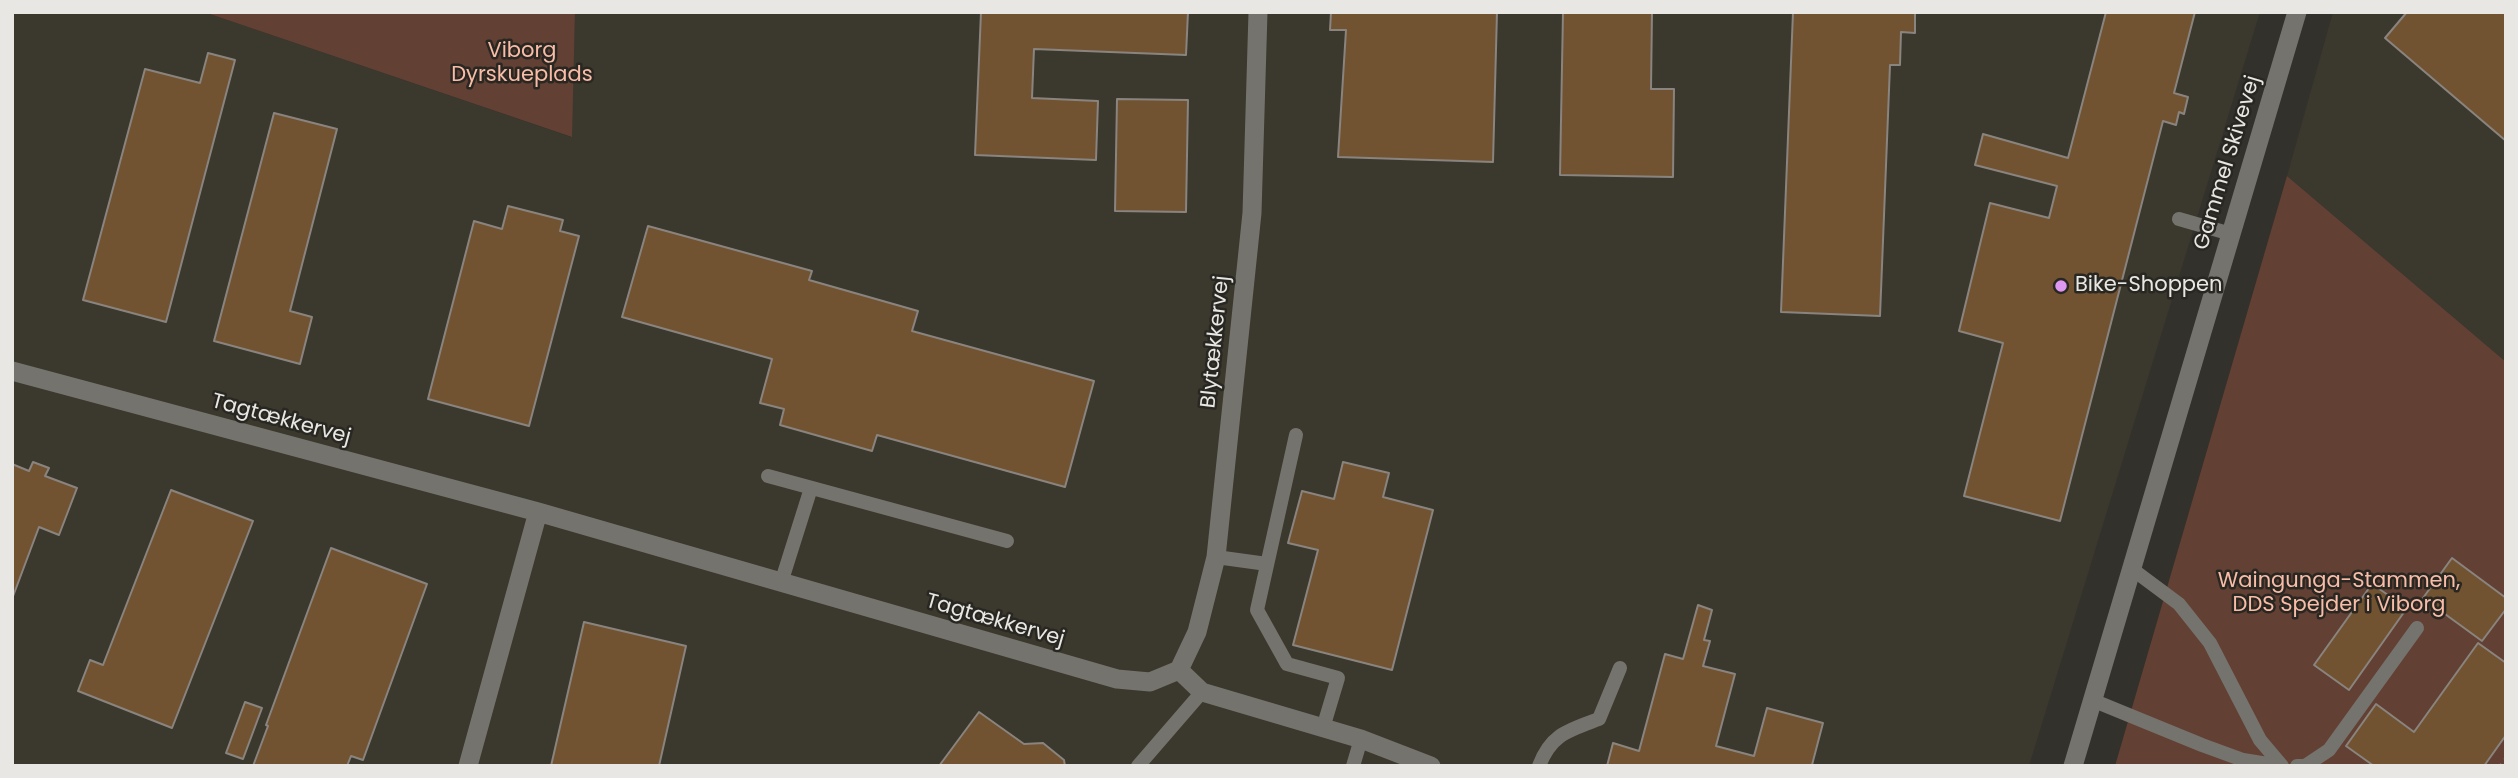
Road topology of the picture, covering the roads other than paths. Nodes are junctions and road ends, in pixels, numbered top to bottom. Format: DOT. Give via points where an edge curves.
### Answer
graph roads {
  1 [pos="1258,12"];
  2 [pos="2297,12"];
  3 [pos="2179,219"];
  4 [pos="2231,234"];
  5 [pos="12,371"];
  6 [pos="1296,435"];
  7 [pos="768,476"];
  8 [pos="811,488"];
  9 [pos="538,512"];
  10 [pos="1007,541"];
  11 [pos="1216,557"];
  12 [pos="1267,564"];
  13 [pos="2132,569"];
  14 [pos="781,583"];
  15 [pos="2417,628"];
  16 [pos="1619,668"];
  17 [pos="1179,670"];
  18 [pos="1202,692"];
  19 [pos="2092,700"];
  20 [pos="1324,729"];
  21 [pos="1360,739"];
  22 [pos="468,766"];
  23 [pos="1138,766"];
  24 [pos="1353,766"];
  25 [pos="1431,766"];
  26 [pos="1539,766"];
  27 [pos="2073,766"];
  28 [pos="2281,766"];
  29 [pos="2297,766"];
  1 -- 11 [label="street, Blytækkervej" via="1252,213"];
  2 -- 4 [label="street, Gammel Skivevej"];
  3 -- 4 [label="lane"];
  4 -- 13 [label="street, Gammel Skivevej"];
  5 -- 9 [label="street, Tagtækkervej"];
  6 -- 12 [label="lane"];
  7 -- 8 [label="lane"];
  8 -- 10 [label="lane"];
  8 -- 14 [label="lane"];
  9 -- 14 [label="street, Tagtækkervej"];
  9 -- 22 [label="street"];
  11 -- 12 [label="lane"];
  11 -- 17 [label="street, Blytækkervej" via="1196,632"];
  12 -- 20 [label="lane" via="1257,610 1287,664 1338,678"];
  13 -- 19 [label="street, Gammel Skivevej"];
  13 -- 28 [label="lane" via="2179,604 2210,643 2260,740"];
  14 -- 17 [label="street, Tagtækkervej" via="1117,679 1150,682"];
  15 -- 29 [label="lane" via="2329,750 2305,766"];
  16 -- 26 [label="lane" via="1599,719 1568,730 1546,747"];
  17 -- 18 [label="street"];
  18 -- 20 [label="street"];
  18 -- 23 [label="lane"];
  19 -- 27 [label="street, Gammel Skivevej"];
  19 -- 28 [label="lane" via="2244,760"];
  20 -- 21 [label="street"];
  21 -- 24 [label="lane"];
  21 -- 25 [label="street"];
}
